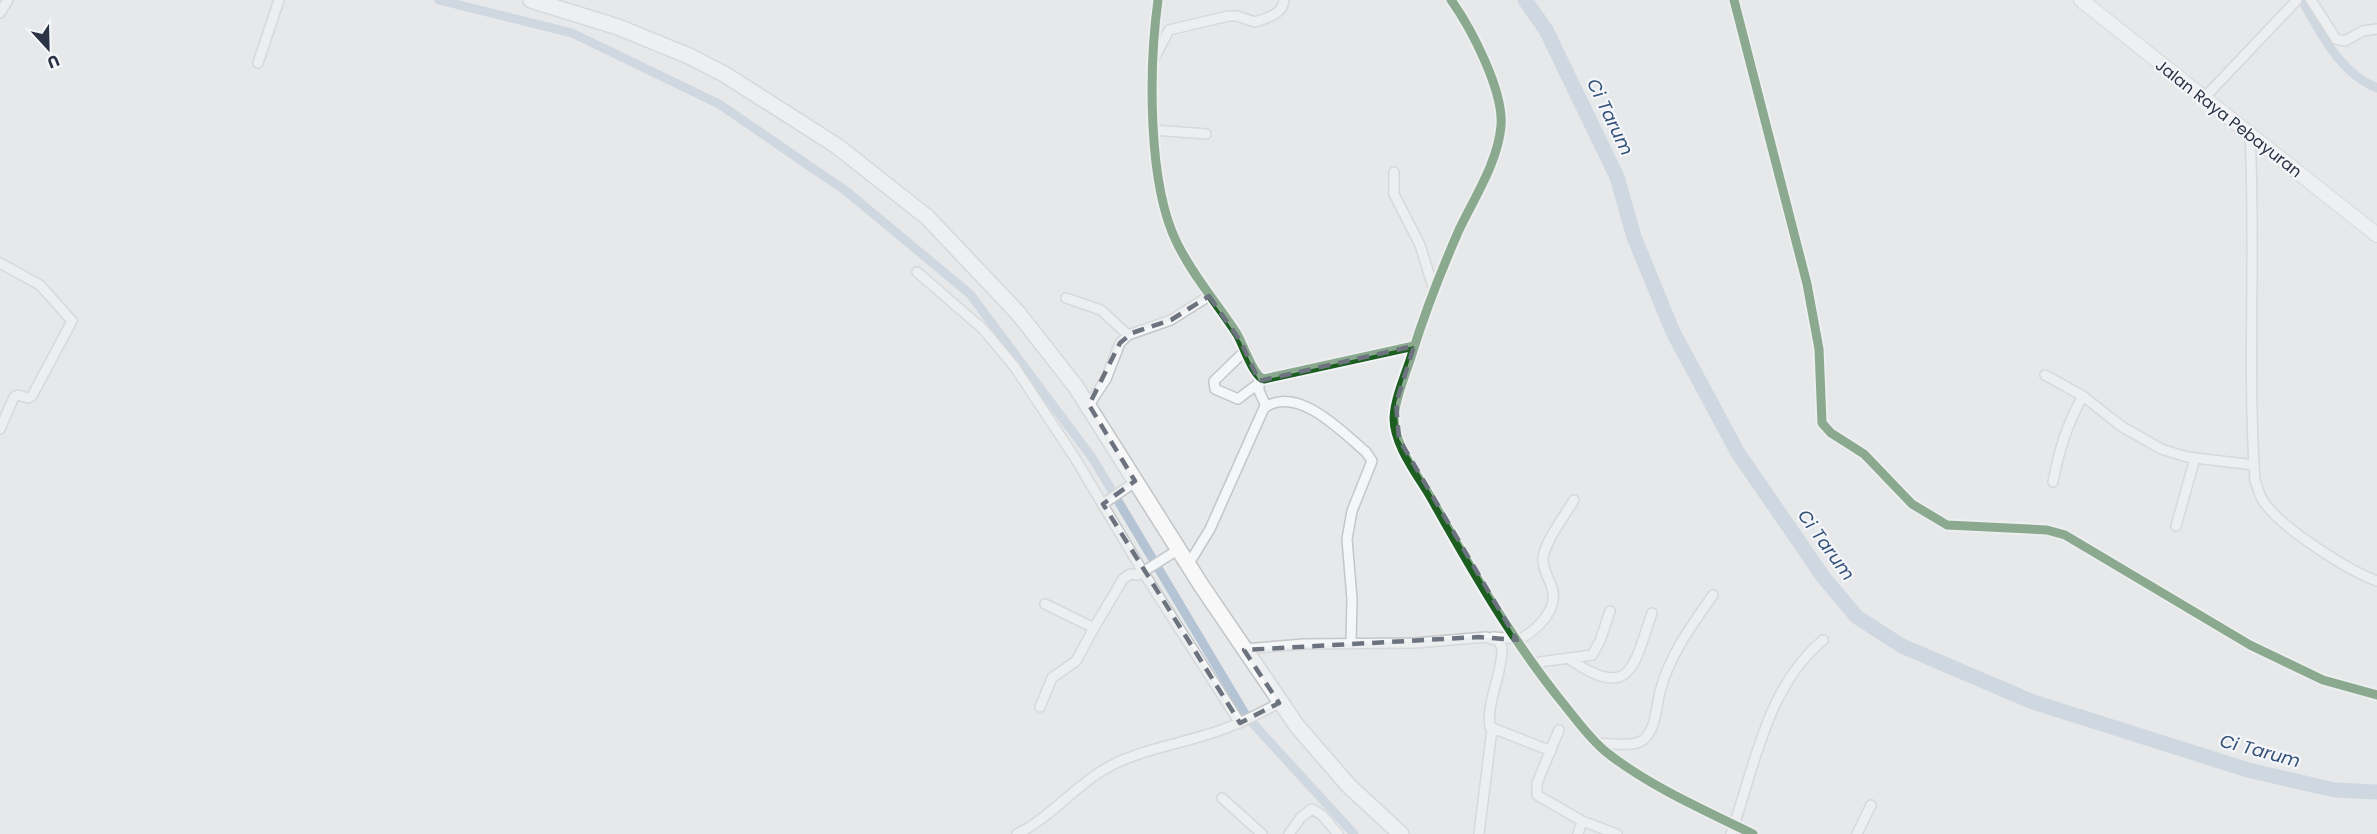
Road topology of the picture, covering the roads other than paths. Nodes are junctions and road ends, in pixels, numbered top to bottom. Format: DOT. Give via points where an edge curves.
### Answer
graph roads {
  1 [pos="8,0"];
  2 [pos="279,0"];
  3 [pos="531,0"];
  4 [pos="1158,0"];
  5 [pos="1284,0"];
  6 [pos="1451,0"];
  7 [pos="1734,0"];
  8 [pos="2081,0"];
  9 [pos="2296,0"];
  10 [pos="2311,0"];
  11 [pos="0,13"];
  12 [pos="1156,17"];
  13 [pos="1173,28"];
  14 [pos="2377,29"];
  15 [pos="1154,59"];
  16 [pos="258,63"];
  17 [pos="2204,98"];
  18 [pos="1154,130"];
  19 [pos="1206,134"];
  20 [pos="2250,135"];
  21 [pos="1394,172"];
  22 [pos="2377,235"];
  23 [pos="0,263"];
  24 [pos="917,272"];
  25 [pos="1434,290"];
  26 [pos="1209,296"];
  27 [pos="1066,298"];
  28 [pos="1128,335"];
  29 [pos="1414,346"];
  30 [pos="1246,350"];
  31 [pos="2044,375"];
  32 [pos="1259,381"];
  33 [pos="2084,396"];
  34 [pos="1089,405"];
  35 [pos="1266,406"];
  36 [pos="0,429"];
  37 [pos="2195,458"];
  38 [pos="2254,465"];
  39 [pos="2053,482"];
  40 [pos="1132,484"];
  41 [pos="1574,500"];
  42 [pos="1106,502"];
  43 [pos="2176,526"];
  44 [pos="1175,552"];
  45 [pos="1188,565"];
  46 [pos="1146,570"];
  47 [pos="2377,581"];
  48 [pos="1713,595"];
  49 [pos="1045,604"];
  50 [pos="1610,611"];
  51 [pos="1652,613"];
  52 [pos="1094,628"];
  53 [pos="1488,637"];
  54 [pos="1517,640"];
  55 [pos="1824,640"];
  56 [pos="1351,643"];
  57 [pos="1244,649"];
  58 [pos="1571,660"];
  59 [pos="1532,663"];
  60 [pos="2377,695"];
  61 [pos="1274,706"];
  62 [pos="1040,707"];
  63 [pos="1242,722"];
  64 [pos="1492,729"];
  65 [pos="1559,730"];
  66 [pos="1597,744"];
  67 [pos="1551,752"];
  68 [pos="1222,798"];
  69 [pos="1871,805"];
  70 [pos="1582,821"];
  71 [pos="1733,829"];
  72 [pos="1017,834"];
  73 [pos="1262,834"];
  74 [pos="1289,834"];
  75 [pos="1338,834"];
  76 [pos="1401,834"];
  77 [pos="1479,834"];
  78 [pos="1578,834"];
  79 [pos="1617,834"];
  80 [pos="1753,834"];
  81 [pos="1857,834"];
  1 -- 11 [label="street"];
  2 -- 16 [label="street"];
  3 -- 34 [label="main road" via="618,27 689,56 761,96 868,168 927,217 985,275"];
  4 -- 12 [label="street"];
  5 -- 13 [label="street" via="1282,9 1255,22 1228,16"];
  6 -- 25 [label="street" via="1479,48 1498,103 1501,125 1488,167"];
  7 -- 60 [label="street" via="1807,285 1819,349 1820,418 1826,429 1864,454 1911,504 1947,525 2047,530 2065,535 2250,645 2323,680"];
  8 -- 17 [label="main road, Jalan Raya Pebayuran"];
  9 -- 17 [label="street"];
  10 -- 14 [label="street" via="2336,39 2345,41 2363,31"];
  12 -- 13 [label="street"];
  12 -- 15 [label="street"];
  13 -- 15 [label="street" via="1164,35"];
  15 -- 18 [label="street"];
  17 -- 20 [label="main road, Jalan Raya Pebayuran"];
  18 -- 19 [label="street"];
  18 -- 26 [label="street" via="1157,172 1167,219 1177,244"];
  20 -- 22 [label="main road, Jalan Raya Pebayuran"];
  20 -- 38 [label="street" via="2254,206"];
  21 -- 25 [label="street" via="1394,194 1420,245"];
  23 -- 36 [label="street" via="40,285 72,321 32,396 14,398"];
  24 -- 42 [label="street" via="997,345"];
  25 -- 29 [label="street"];
  26 -- 28 [label="street" via="1171,320"];
  26 -- 30 [label="street"];
  27 -- 28 [label="street" via="1101,310"];
  28 -- 34 [label="street" via="1120,343 1106,379"];
  29 -- 32 [label="street"];
  29 -- 54 [label="street" via="1396,403 1394,418 1399,439 1444,522"];
  30 -- 32 [label="street"];
  30 -- 32 [label="street" via="1214,381 1215,390 1238,399"];
  31 -- 33 [label="street"];
  32 -- 35 [label="street"];
  33 -- 37 [label="street" via="2121,426 2161,449"];
  33 -- 39 [label="street" via="2060,444"];
  34 -- 40 [label="main road"];
  35 -- 45 [label="street" via="1256,420 1210,528"];
  35 -- 56 [label="street" via="1284,403 1316,410 1372,459 1352,511 1347,540"];
  37 -- 38 [label="street"];
  37 -- 43 [label="street"];
  38 -- 47 [label="street" via="2262,499 2274,513 2338,564"];
  40 -- 42 [label="street"];
  40 -- 44 [label="main road"];
  41 -- 54 [label="street" via="1544,556 1544,569 1553,593 1550,609 1542,622"];
  42 -- 46 [label="street"];
  44 -- 45 [label="main road"];
  44 -- 46 [label="street"];
  45 -- 57 [label="main road"];
  46 -- 52 [label="street" via="1123,579"];
  46 -- 63 [label="street"];
  48 -- 66 [label="street" via="1673,655 1647,735 1631,744"];
  49 -- 52 [label="street"];
  50 -- 58 [label="street" via="1596,651"];
  51 -- 58 [label="street" via="1636,658 1621,678 1601,677"];
  52 -- 62 [label="street" via="1076,661 1052,678"];
  53 -- 54 [label="street"];
  53 -- 56 [label="street"];
  53 -- 64 [label="street" via="1502,647 1490,712"];
  54 -- 59 [label="street"];
  55 -- 71 [label="street" via="1800,662 1782,690 1767,723"];
  56 -- 57 [label="street"];
  57 -- 61 [label="main road"];
  58 -- 59 [label="street"];
  59 -- 66 [label="street"];
  61 -- 63 [label="street"];
  61 -- 76 [label="main road" via="1349,786"];
  63 -- 72 [label="street" via="1118,762"];
  64 -- 67 [label="street"];
  64 -- 77 [label="street"];
  65 -- 67 [label="street"];
  66 -- 71 [label="street"];
  67 -- 70 [label="street" via="1537,783 1537,795"];
  68 -- 73 [label="street"];
  69 -- 81 [label="street"];
  70 -- 78 [label="street"];
  70 -- 79 [label="street"];
  71 -- 80 [label="street"];
  74 -- 75 [label="street" via="1301,817 1314,809"];
}
